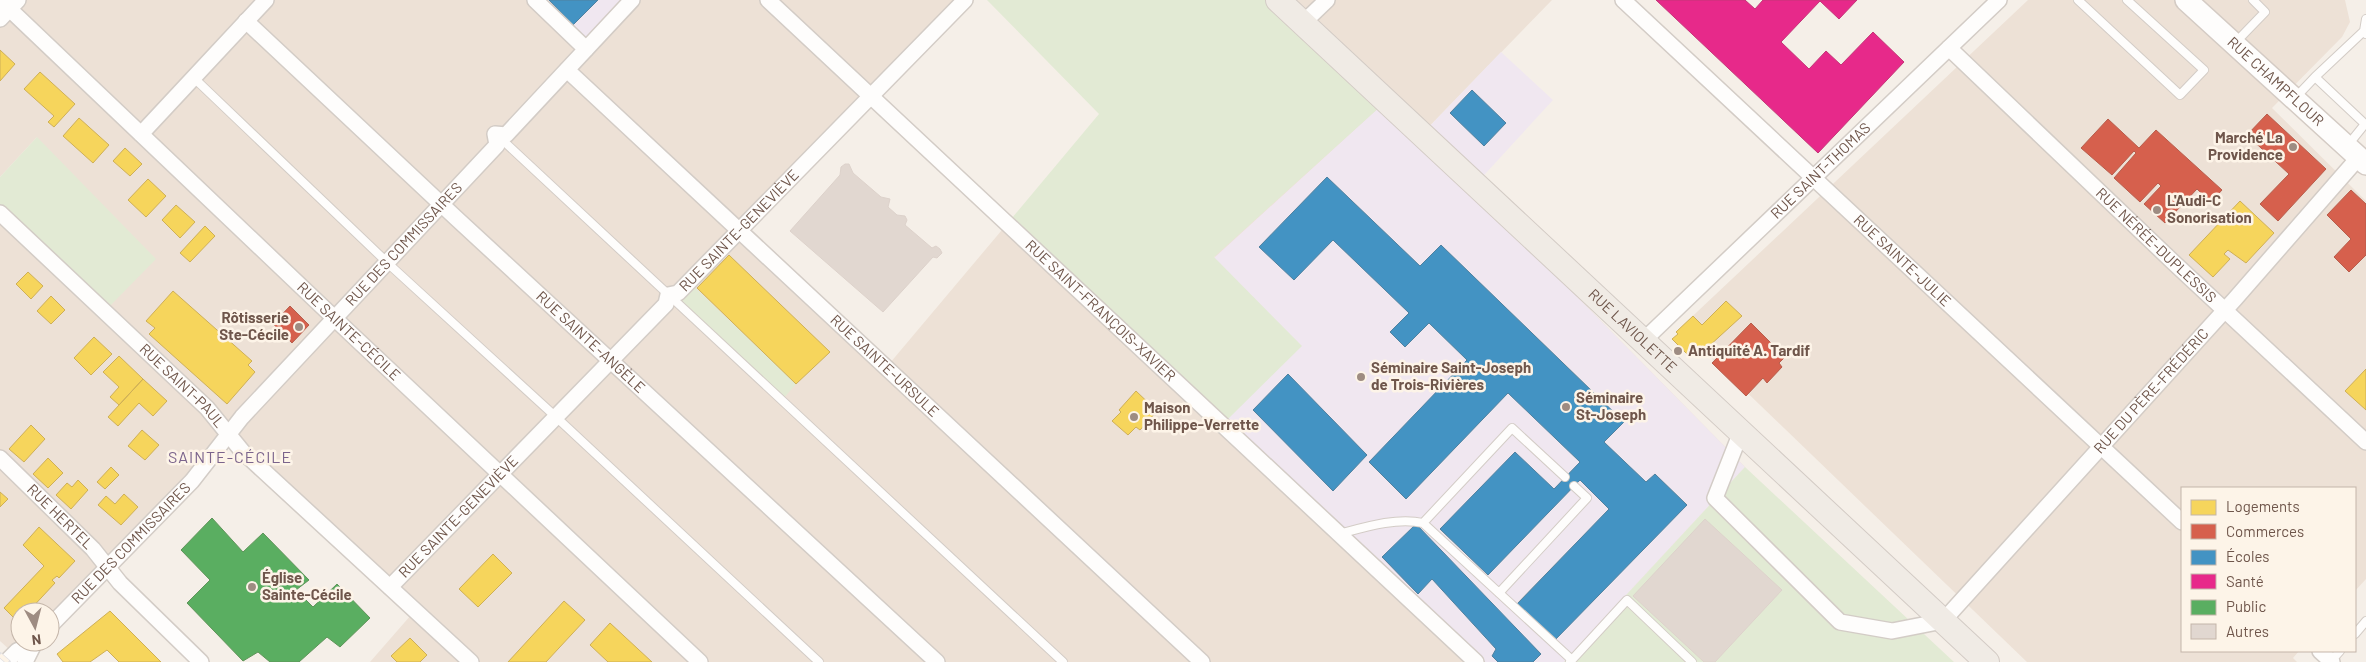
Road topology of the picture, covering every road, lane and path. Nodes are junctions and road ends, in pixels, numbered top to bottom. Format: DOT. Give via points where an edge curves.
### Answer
graph roads {
  1 [pos="266,0"];
  2 [pos="534,0"];
  3 [pos="632,0"];
  4 [pos="768,0"];
  5 [pos="965,0"];
  6 [pos="1278,0"];
  7 [pos="1327,0"];
  8 [pos="1624,0"];
  9 [pos="1999,0"];
  10 [pos="2078,0"];
  11 [pos="2127,0"];
  12 [pos="2253,0"];
  13 [pos="2194,3"];
  14 [pos="7,7"];
  15 [pos="2366,19"];
  16 [pos="246,21"];
  17 [pos="1303,24"];
  18 [pos="2365,33"];
  19 [pos="2234,44"];
  20 [pos="1949,48"];
  21 [pos="586,49"];
  22 [pos="567,70"];
  23 [pos="2315,77"];
  24 [pos="194,78"];
  25 [pos="870,97"];
  26 [pos="2294,99"];
  27 [pos="141,134"];
  28 [pos="496,134"];
  29 [pos="2357,156"];
  30 [pos="1814,178"];
  31 [pos="442,204"];
  32 [pos="0,213"];
  33 [pos="739,230"];
  34 [pos="387,262"];
  35 [pos="668,295"];
  36 [pos="2225,309"];
  37 [pos="335,318"];
  38 [pos="1644,341"];
  39 [pos="611,360"];
  40 [pos="556,416"];
  41 [pos="1741,432"];
  42 [pos="229,435"];
  43 [pos="2366,442"];
  44 [pos="2101,446"];
  45 [pos="0,458"];
  46 [pos="500,474"];
  47 [pos="1565,477"];
  48 [pos="1574,486"];
  49 [pos="2181,521"];
  50 [pos="1423,523"];
  51 [pos="1339,534"];
  52 [pos="108,568"];
  53 [pos="390,587"];
  54 [pos="1499,593"];
  55 [pos="60,616"];
  56 [pos="1943,621"];
  57 [pos="2366,622"];
  58 [pos="2356,633"];
  59 [pos="16,652"];
  60 [pos="1571,661"];
  61 [pos="6,662"];
  62 [pos="201,662"];
  63 [pos="471,662"];
  64 [pos="700,662"];
  65 [pos="819,662"];
  66 [pos="937,662"];
  67 [pos="1063,662"];
  68 [pos="1202,662"];
  69 [pos="1476,662"];
  70 [pos="1692,662"];
  71 [pos="1987,662"];
  1 -- 16 [label="street"];
  2 -- 21 [label="street"];
  3 -- 21 [label="street"];
  4 -- 25 [label="street, RUE SAINT-FRANÇOIS-XAVIER"];
  5 -- 25 [label="street, RUE SAINTE-GENEVIÈVE"];
  6 -- 17 [label="main road, RUE LAVIOLETTE"];
  7 -- 17 [label="street"];
  8 -- 30 [label="street, RUE SAINTE-JULIE"];
  9 -- 20 [label="street, RUE SAINT-THOMAS"];
  10 -- 11 [label="lane" via="2180,95 2204,70"];
  12 -- 19 [label="lane" via="2265,12"];
  13 -- 19 [label="main road, RUE CHAMPFLOUR"];
  14 -- 27 [label="street, RUE SAINTE-CÉCILE"];
  15 -- 18 [label="lane"];
  16 -- 24 [label="street"];
  16 -- 31 [label="street, RUE SAINTE-ANGÈLE"];
  17 -- 38 [label="main road, RUE LAVIOLETTE"];
  18 -- 23 [label="lane"];
  19 -- 26 [label="main road, RUE CHAMPFLOUR"];
  20 -- 30 [label="street, RUE SAINT-THOMAS"];
  20 -- 36 [label="street, RUE NÉRÉE-DUPLESSIS"];
  21 -- 22 [label="street"];
  22 -- 28 [label="street" via="506,135"];
  22 -- 33 [label="street, RUE SAINTE-URSULE"];
  23 -- 26 [label="lane"];
  23 -- 29 [label="lane" via="2365,124"];
  24 -- 27 [label="street"];
  24 -- 34 [label="lane"];
  25 -- 33 [label="street, RUE SAINTE-GENEVIÈVE"];
  25 -- 51 [label="street, RUE SAINT-FRANÇOIS-XAVIER"];
  26 -- 29 [label="main road, RUE CHAMPFLOUR"];
  27 -- 37 [label="street, RUE SAINTE-CÉCILE"];
  28 -- 31 [label="street, RUE DES COMMISSAIRES" via="497,145"];
  28 -- 35 [label="lane"];
  29 -- 36 [label="street, RUE DU PÈRE-FRÉDÉRIC"];
  30 -- 38 [label="street, RUE SAINT-THOMAS"];
  30 -- 44 [label="street, RUE SAINTE-JULIE"];
  31 -- 34 [label="street, RUE DES COMMISSAIRES"];
  31 -- 39 [label="street, RUE SAINTE-ANGÈLE"];
  32 -- 42 [label="street, RUE SAINT-PAUL" via="207,408"];
  33 -- 35 [label="street, RUE SAINTE-GENEVIÈVE" via="678,293"];
  33 -- 68 [label="street, RUE SAINTE-URSULE"];
  34 -- 37 [label="street, RUE DES COMMISSAIRES"];
  34 -- 40 [label="lane"];
  35 -- 39 [label="street, RUE SAINTE-GENEVIÈVE" via="666,304"];
  35 -- 67 [label="lane"];
  36 -- 43 [label="street, RUE NÉRÉE-DUPLESSIS"];
  36 -- 44 [label="street, RUE DU PÈRE-FRÉDÉRIC"];
  37 -- 42 [label="street, RUE DES COMMISSAIRES"];
  37 -- 46 [label="street, RUE SAINTE-CÉCILE"];
  38 -- 41 [label="main road, RUE LAVIOLETTE"];
  39 -- 40 [label="street, RUE SAINTE-GENEVIÈVE"];
  39 -- 66 [label="street, RUE SAINTE-ANGÈLE"];
  40 -- 46 [label="street, RUE SAINTE-GENEVIÈVE"];
  40 -- 65 [label="lane"];
  41 -- 56 [label="main road, RUE LAVIOLETTE"];
  41 -- 56 [label="street" via="1715,498 1840,622 1892,631"];
  42 -- 52 [label="street, RUE DES COMMISSAIRES" via="192,481"];
  42 -- 53 [label="street, RUE SAINT-PAUL" via="242,451"];
  44 -- 49 [label="street, RUE SAINTE-JULIE"];
  44 -- 56 [label="street, RUE DU PÈRE-FRÉDÉRIC"];
  45 -- 52 [label="street, RUE HERTEL"];
  46 -- 53 [label="street, RUE SAINTE-GENEVIÈVE"];
  46 -- 64 [label="street, RUE SAINTE-CÉCILE"];
  47 -- 50 [label="lane" via="1512,428"];
  48 -- 54 [label="lane" via="1587,498"];
  50 -- 51 [label="lane" via="1376,525"];
  50 -- 54 [label="lane"];
  51 -- 69 [label="street, RUE SAINT-FRANÇOIS-XAVIER"];
  52 -- 55 [label="street, RUE DES COMMISSAIRES"];
  52 -- 62 [label="street, RUE HERTEL"];
  53 -- 63 [label="street, RUE SAINT-PAUL"];
  54 -- 60 [label="lane"];
  56 -- 71 [label="main road, RUE LAVIOLETTE"];
  57 -- 58 [label="lane"];
  59 -- 61 [label="street"];
  60 -- 70 [label="lane" via="1627,600"];
}
